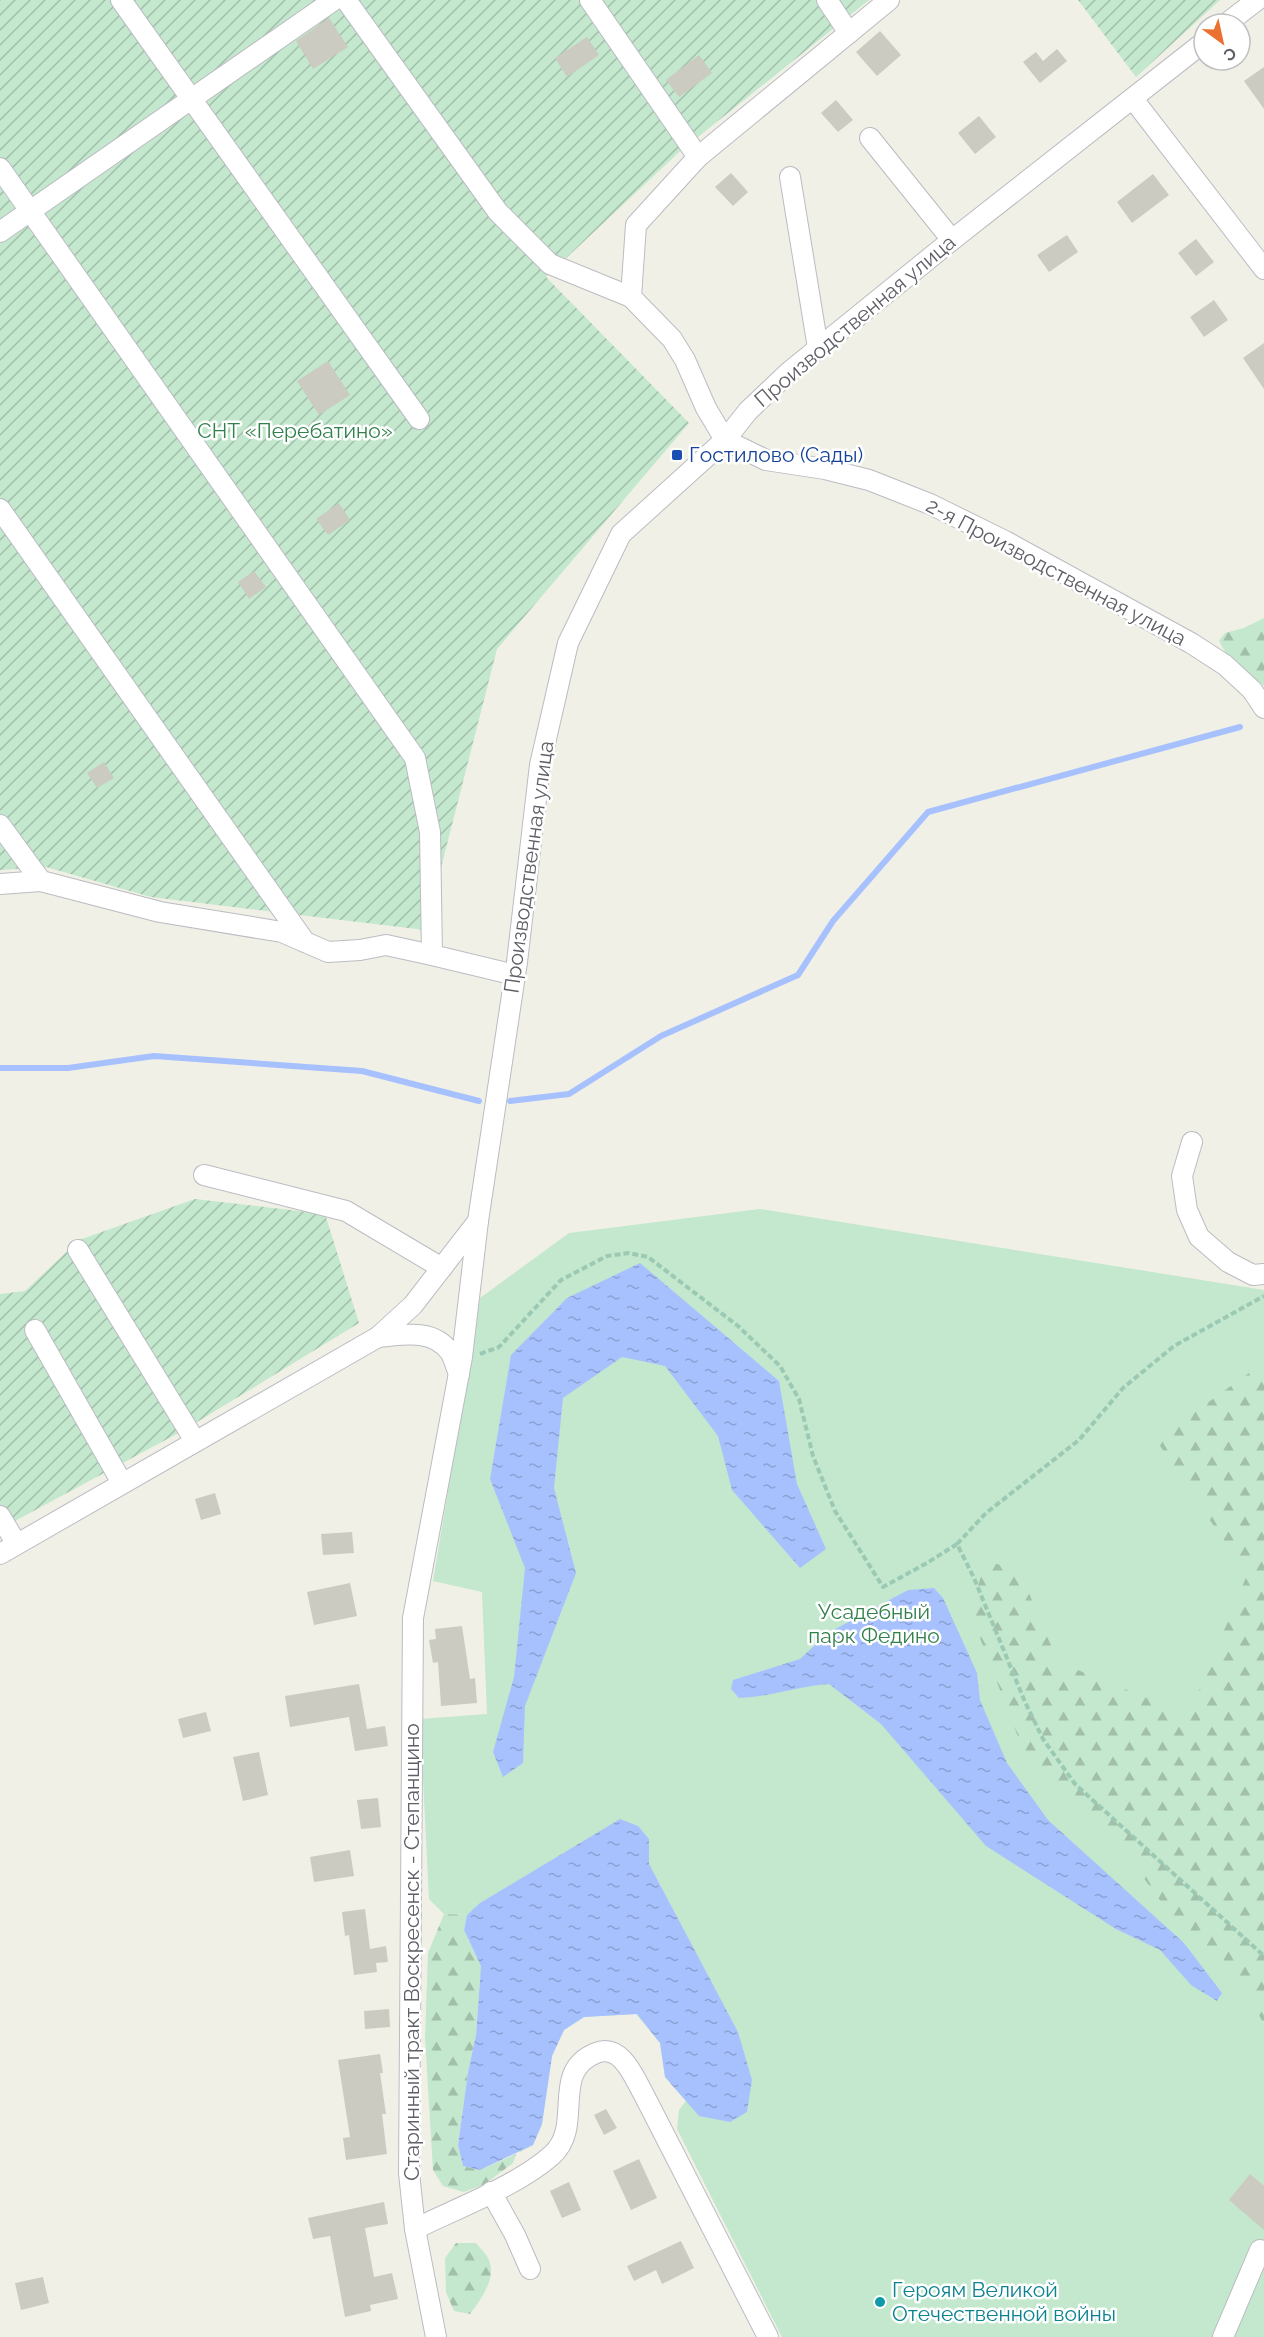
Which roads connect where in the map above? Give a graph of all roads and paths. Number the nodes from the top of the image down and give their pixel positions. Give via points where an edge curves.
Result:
1 (121, 0) edge
2 (334, 0) edge
3 (346, 0) edge
4 (590, 0) edge
5 (827, 0) edge
6 (889, 0) edge
7 (1257, 0) edge
8 (1242, 12) edge
9 (849, 33) junction
10 (1192, 52) edge
11 (1133, 99) junction
12 (190, 100) junction
13 (870, 138) dead end
14 (698, 157) junction
15 (0, 168) edge
16 (790, 177) dead end
17 (29, 212) junction
18 (0, 232) edge
19 (952, 240) junction
20 (1264, 269) edge
21 (631, 297) junction
22 (818, 348) junction
23 (419, 419) dead end
24 (725, 440) junction
25 (0, 509) edge
26 (1264, 708) edge
27 (0, 825) edge
28 (41, 881) junction
29 (0, 884) edge
30 (305, 942) junction
31 (432, 955) junction
32 (515, 975) junction
33 (1192, 1142) dead end
34 (204, 1175) dead end
35 (478, 1221) junction
36 (78, 1250) dead end
37 (442, 1268) junction
38 (1264, 1274) edge
39 (1264, 1296) edge
40 (35, 1329) dead end
41 (378, 1337) junction
42 (460, 1365) junction
43 (195, 1441) junction
44 (122, 1483) junction
45 (0, 1516) edge
46 (957, 1544) junction
47 (8, 1548) edge
48 (1264, 1956) edge
49 (491, 2192) junction
50 (415, 2229) junction
51 (1260, 2250) dead end
52 (530, 2269) dead end
53 (436, 2337) edge
54 (768, 2337) edge
55 (1223, 2337) edge

1 - 12 street
2 - 12 street
3 - 21 street via 498,212 550,264
4 - 14 street
5 - 9 street
6 - 9 street
7 - 8 street
9 - 14 street
10 - 11 street, Производственная улица
11 - 19 street, Производственная улица
11 - 20 street
12 - 17 street
12 - 23 street
13 - 19 street
14 - 21 street via 636,225
15 - 17 street
16 - 22 street
17 - 18 street
17 - 31 street via 415,758 430,832
19 - 22 street, Производственная улица
21 - 24 street via 672,339
22 - 24 street, Производственная улица via 748,411
24 - 26 street, 2-я Производственная улица via 766,460 869,480 973,525 1225,665
24 - 32 street, Производственная улица via 621,534 568,643 540,765
25 - 30 street
27 - 28 street
28 - 29 street
28 - 30 street via 160,912 282,932
30 - 31 street via 328,952 386,945
31 - 32 street
32 - 35 street, Производственная улица
33 - 38 street via 1182,1176 1187,1210 1199,1237 1228,1262 1253,1275
34 - 37 street via 346,1211
35 - 37 street
35 - 42 street, Производственная улица
36 - 43 street
37 - 41 street via 413,1305
39 - 46 path via 1174,1346 1123,1388 1079,1440 986,1513
40 - 44 street
41 - 42 street via 417,1334 438,1340
41 - 43 street
42 - 46 path via 499,1347 561,1280 607,1256 629,1253 648,1257 738,1326 780,1366 799,1399 813,1456 835,1511 883,1587
42 - 50 street, Старинный тракт Воскресенск - Степанщино via 413,1618 408,2080 409,2173
43 - 44 street
44 - 47 street
45 - 47 street
46 - 48 path via 1025,1702 1075,1784
49 - 50 street
49 - 52 street
49 - 54 street via 553,2155 563,2141 573,2071 582,2060 599,2052 610,2052 624,2061 643,2093
50 - 53 street, Старинный тракт Воскресенск - Степанщино
51 - 55 street

